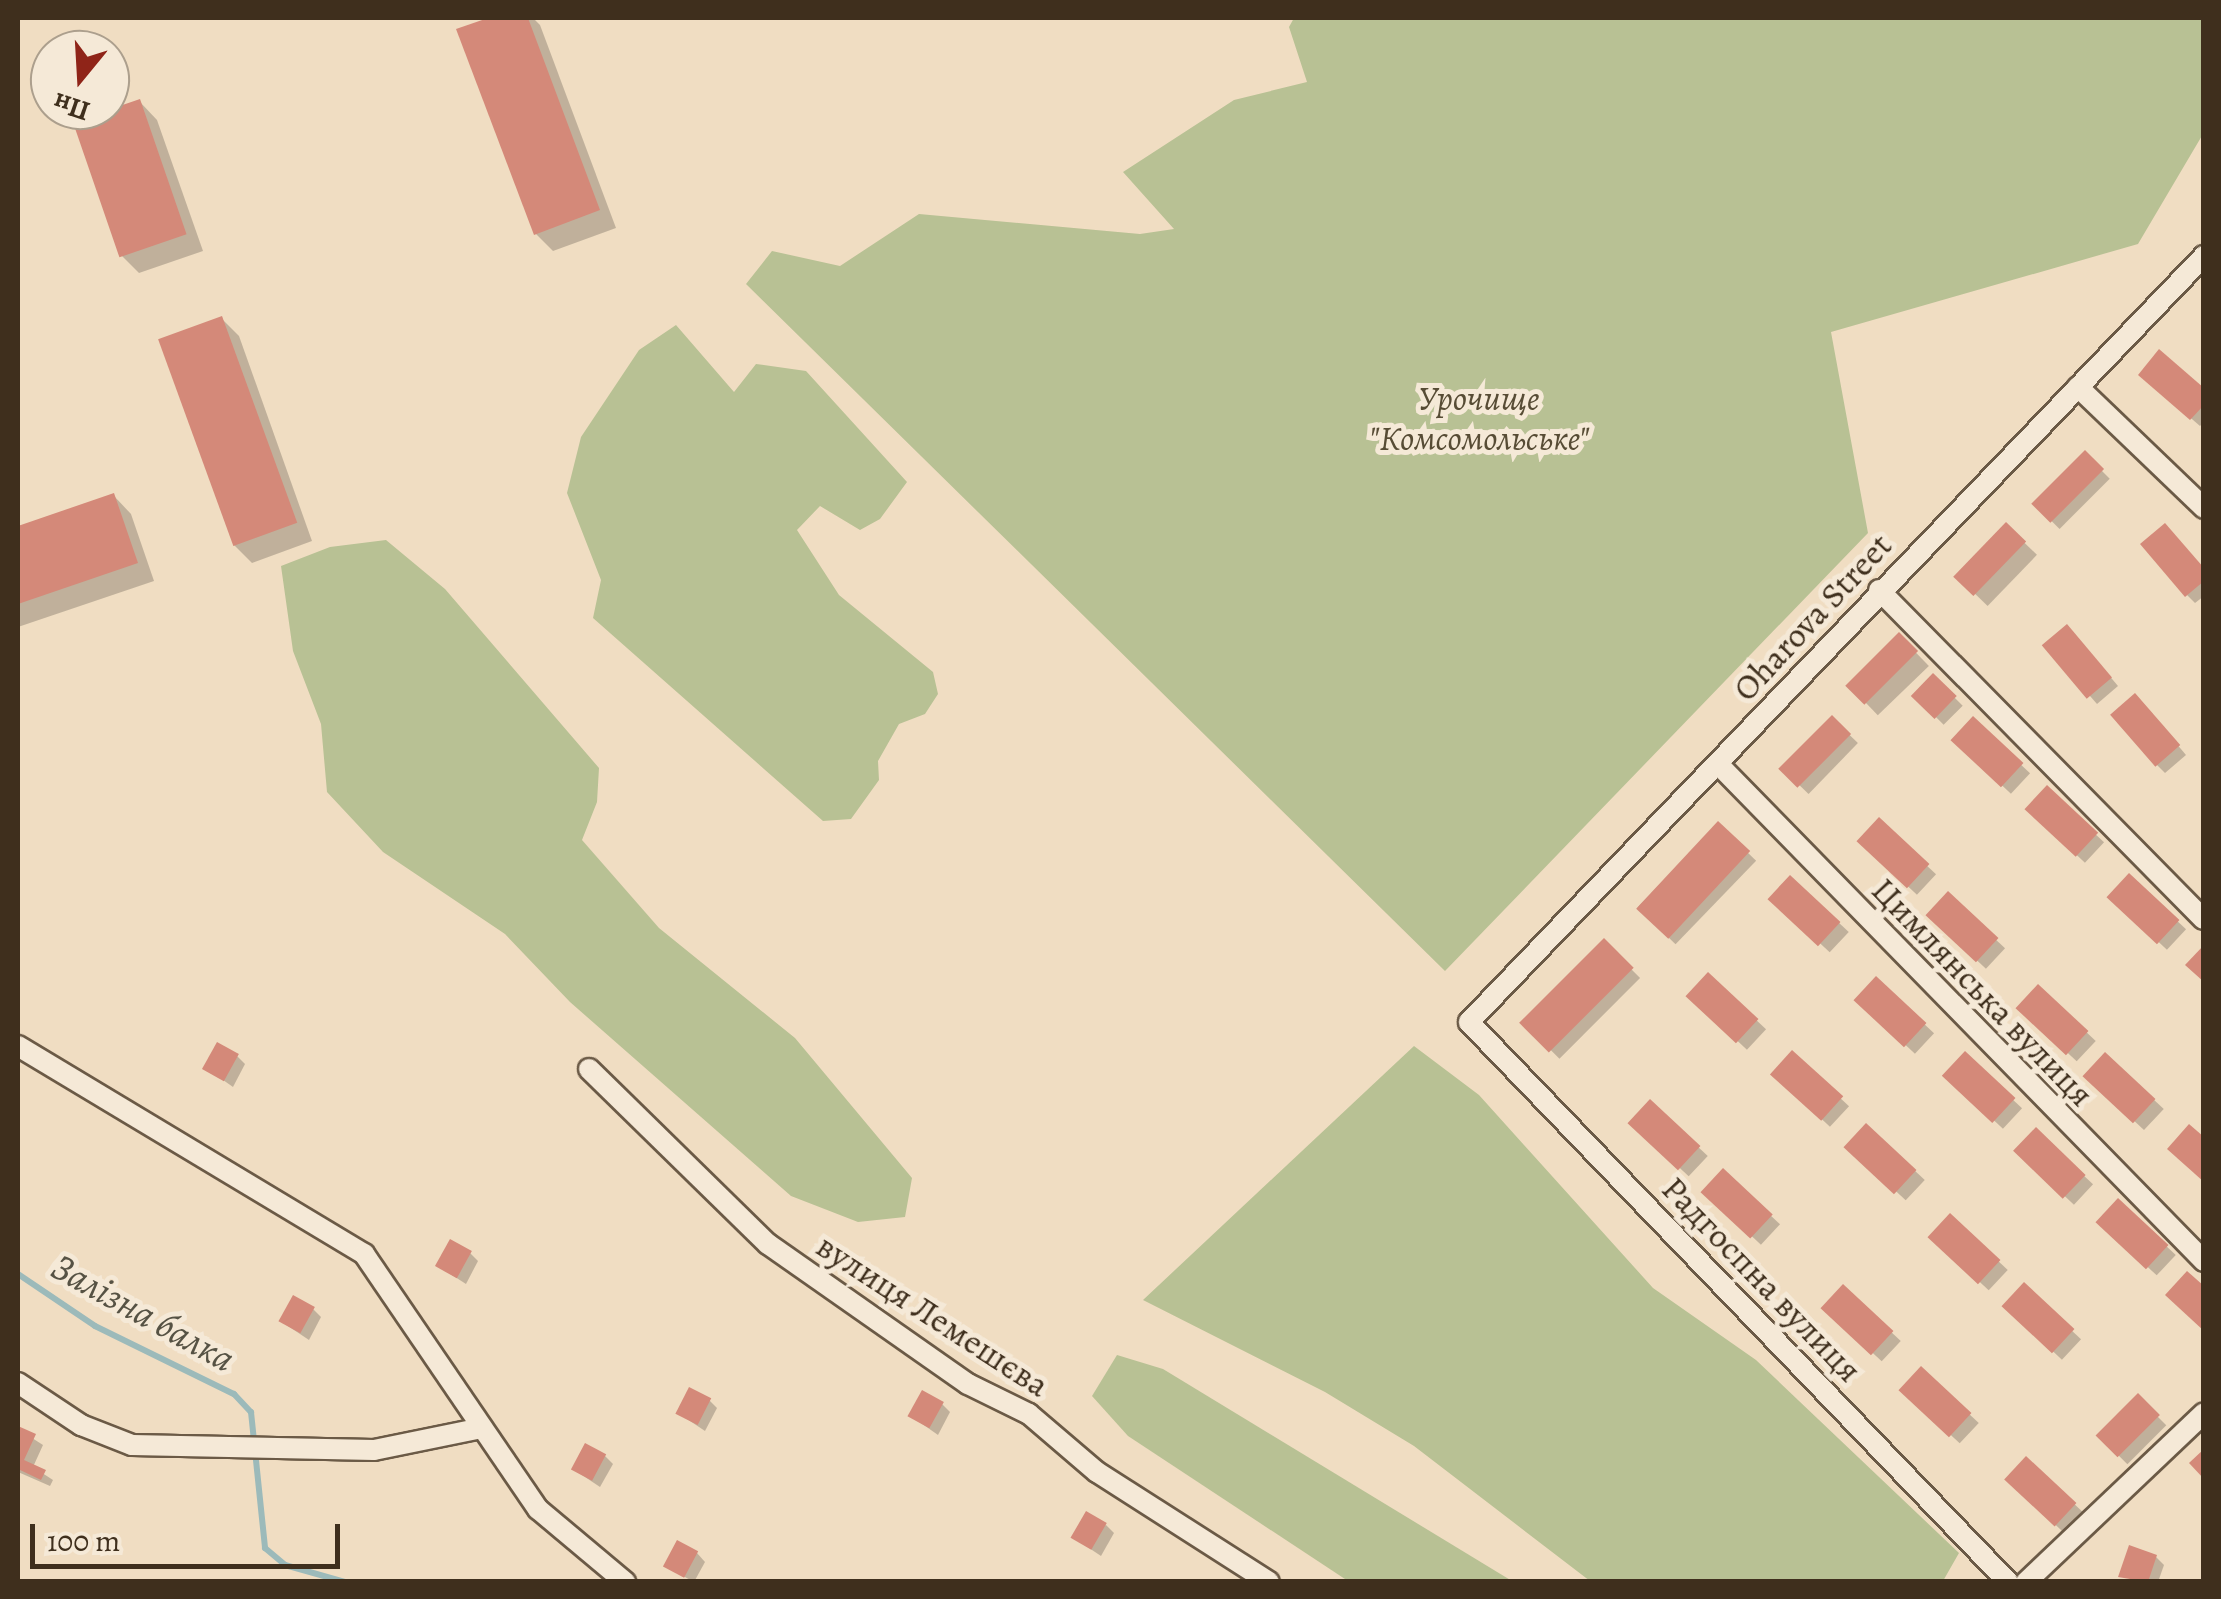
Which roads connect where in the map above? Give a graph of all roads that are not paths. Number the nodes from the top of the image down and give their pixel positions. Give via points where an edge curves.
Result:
1 (2204, 256) edge
2 (2078, 387) junction
3 (2204, 508) edge
4 (1879, 590) junction
5 (1719, 765) junction
6 (2204, 919) edge
7 (1469, 1022) joint
8 (18, 1046) edge
9 (589, 1069) dead end
10 (2204, 1261) edge
11 (18, 1383) edge
12 (2204, 1413) edge
13 (482, 1428) junction
14 (625, 1582) edge
15 (1269, 1582) edge
16 (2008, 1582) edge
17 (2026, 1582) edge

1 - 2 street, Oharova Street
2 - 3 street
2 - 4 street, Oharova Street
4 - 5 street, Oharova Street
4 - 6 street
5 - 7 street, Oharova Street
5 - 10 street, Цимлянська вулиця
7 - 16 street, Радгоспна вулиця
8 - 13 street via 364,1254
9 - 15 street, вулиця Лемешєва via 768,1244 968,1384 1028,1414 1097,1472
11 - 13 street via 81,1424 132,1445 374,1450
12 - 17 street
13 - 14 street via 538,1510

